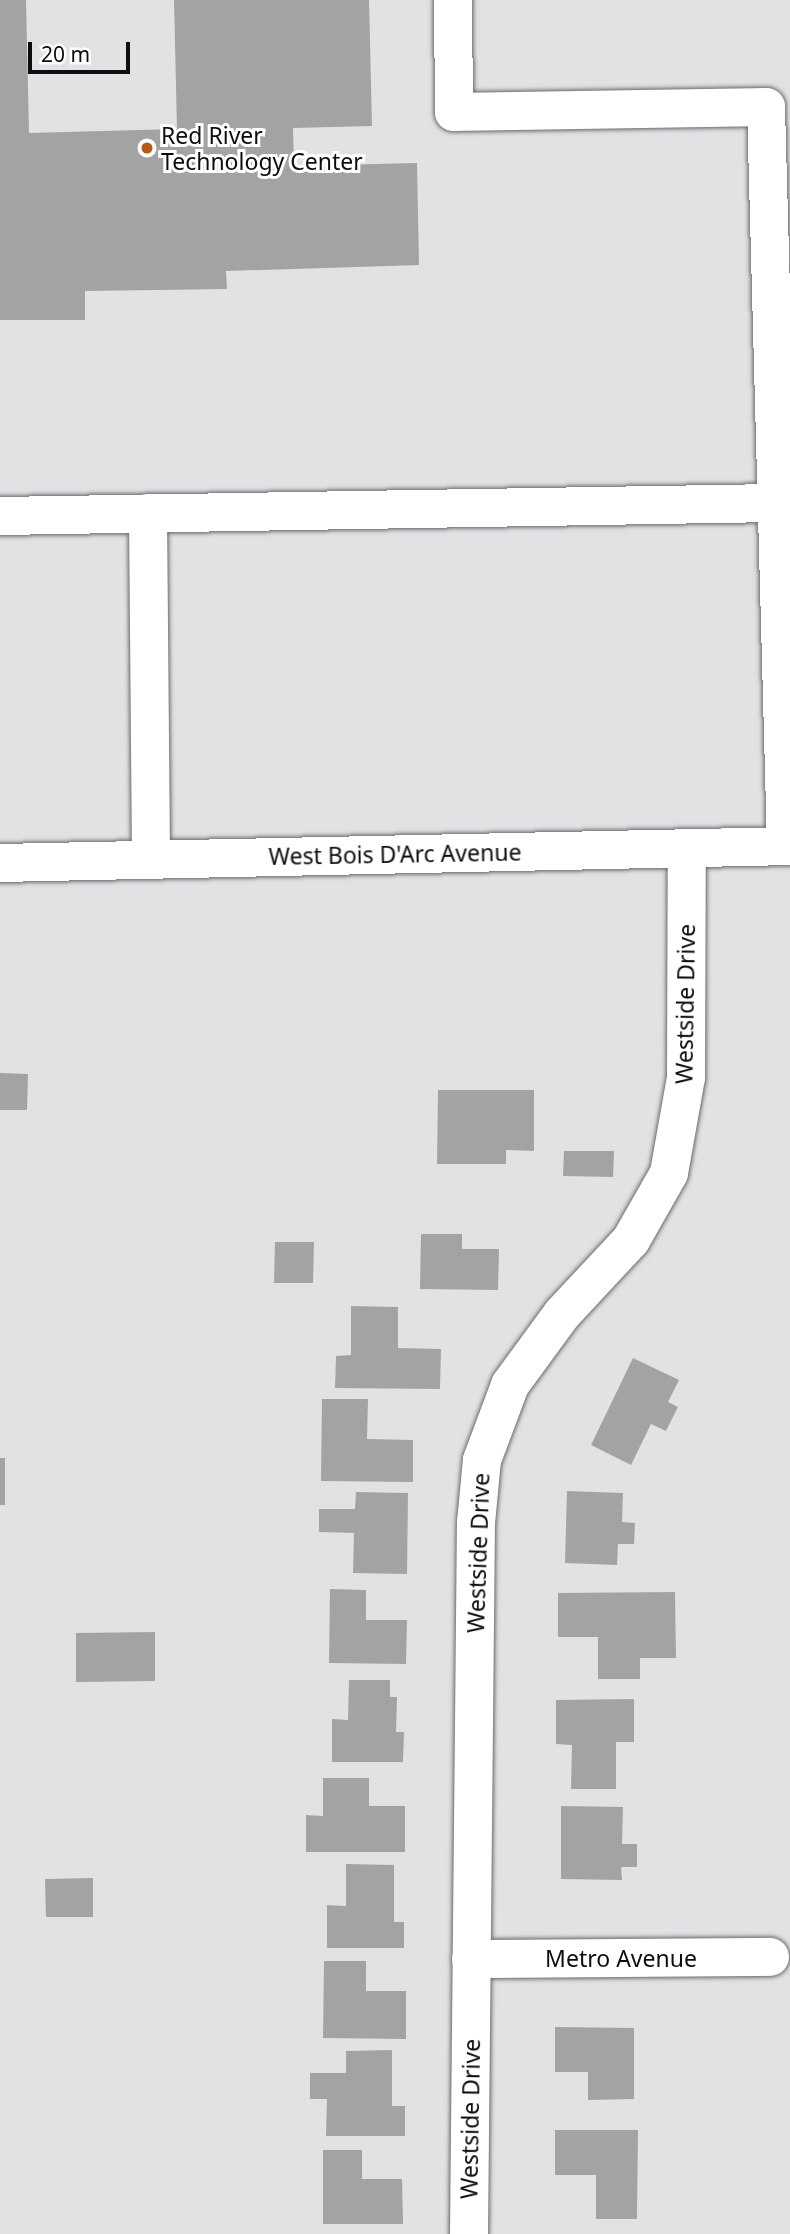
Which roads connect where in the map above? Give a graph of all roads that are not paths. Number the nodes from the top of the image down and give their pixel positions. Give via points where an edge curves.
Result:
1 (453, 0) edge
2 (777, 503) junction
3 (148, 513) junction
4 (0, 516) edge
5 (788, 846) edge
6 (687, 848) junction
7 (151, 860) junction
8 (0, 863) edge
9 (770, 1957) dead end
10 (471, 1959) junction
11 (469, 2234) edge

1 - 2 street via 454,112 765,107
2 - 3 street
2 - 5 street
3 - 4 street
3 - 7 street
5 - 6 street, West Bois D'Arc Avenue
6 - 7 street, West Bois D'Arc Avenue
6 - 10 street, Westside Drive via 686,1079 669,1173 631,1240 562,1314 510,1385 482,1460 476,1523
7 - 8 street, West Bois D'Arc Avenue
9 - 10 street, Metro Avenue
10 - 11 street, Westside Drive

